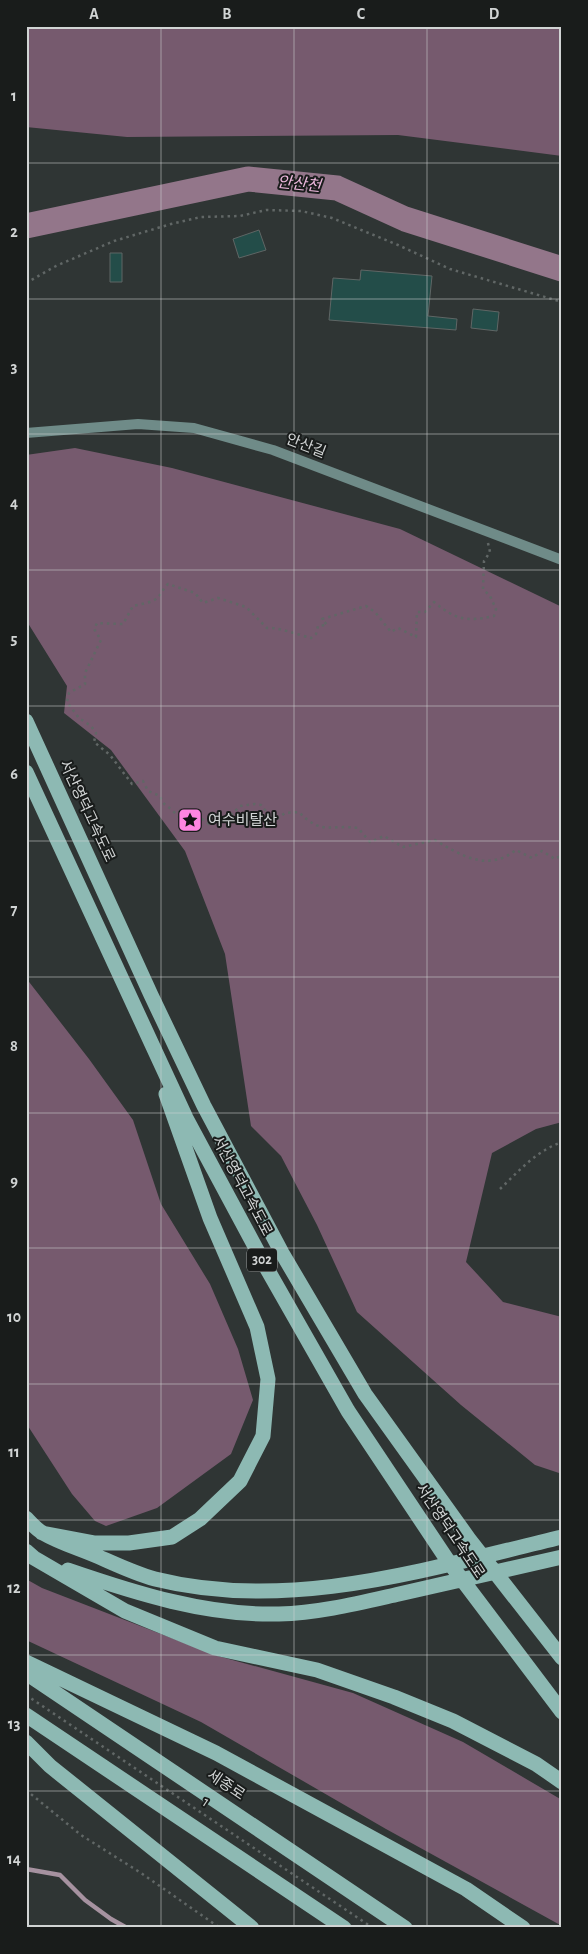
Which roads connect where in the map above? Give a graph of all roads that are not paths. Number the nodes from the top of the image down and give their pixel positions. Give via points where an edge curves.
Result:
1 (26, 433) edge
2 (562, 560) edge
3 (26, 721) edge
4 (26, 772) edge
5 (134, 1007) junction
6 (26, 1518) edge
7 (42, 1533) junction
8 (562, 1537) edge
9 (30, 1555) edge
10 (562, 1557) edge
11 (562, 1658) edge
12 (26, 1662) edge
13 (26, 1673) edge
14 (562, 1712) edge
15 (26, 1715) edge
16 (26, 1742) edge
17 (562, 1782) edge
18 (252, 1928) edge
19 (344, 1928) edge
20 (406, 1928) edge
21 (523, 1928) edge

1 - 2 street, 안산길 via 138,424 194,428 273,450
3 - 11 highway, 서산영덕고속도로 / 302 via 200,1097 282,1253 365,1394 469,1539
4 - 5 highway, 서산영덕고속도로 / 302
5 - 7 highway via 210,1218 257,1327 268,1379 263,1436 240,1481 200,1519 172,1537 129,1544 95,1543
5 - 14 highway, 서산영덕고속도로 / 302 via 191,1127 348,1411 448,1561
6 - 7 highway
7 - 8 highway via 155,1579 208,1589 278,1592 346,1585 406,1574
9 - 10 highway via 116,1587 173,1602 279,1614 338,1608
9 - 17 highway via 125,1611 214,1648 316,1670 394,1697 453,1721 536,1764
12 - 21 highway via 216,1753 466,1889
13 - 20 highway, 세종로
15 - 19 highway
16 - 18 highway via 50,1766

